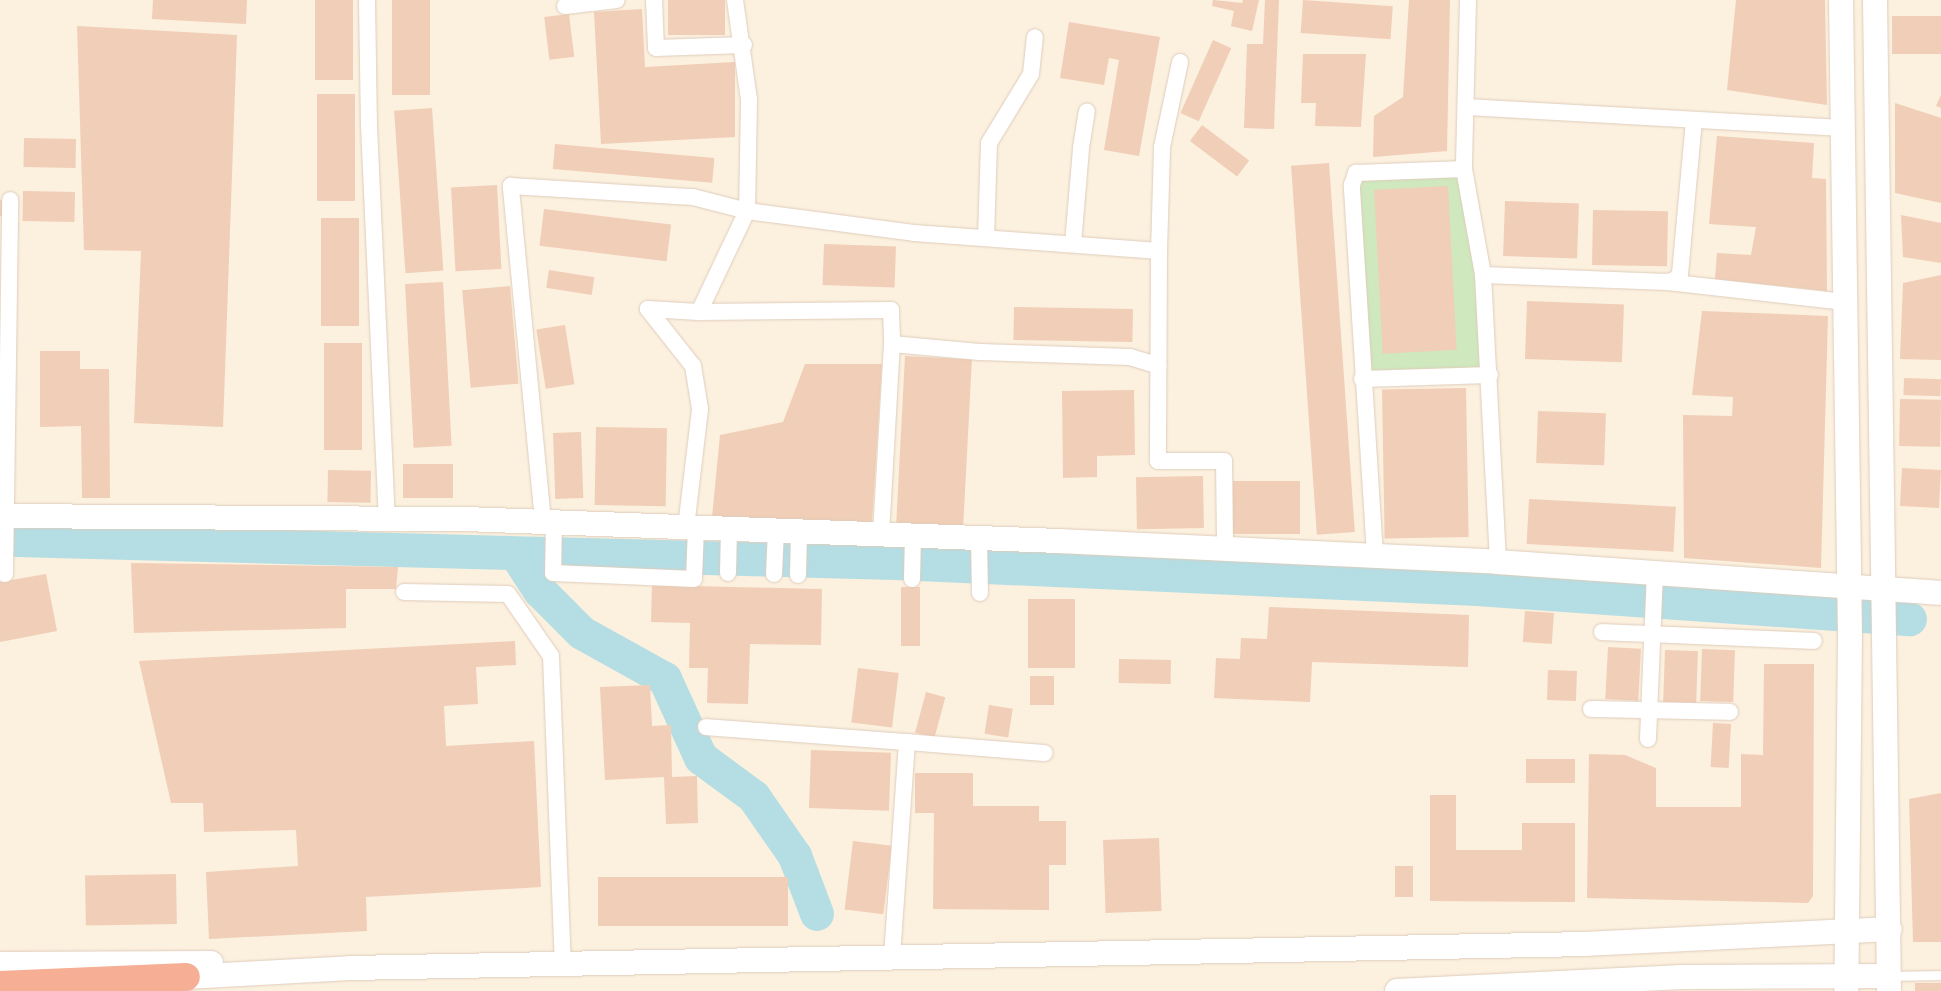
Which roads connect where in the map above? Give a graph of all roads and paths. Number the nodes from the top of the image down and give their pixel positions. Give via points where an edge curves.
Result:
1 (367, 0) edge
2 (617, 0) edge
3 (654, 0) edge
4 (735, 0) edge
5 (1468, 0) edge
6 (1842, 0) edge
7 (1875, 0) edge
8 (565, 6) dead end
9 (1035, 37) dead end
10 (744, 45) junction
11 (1180, 62) dead end
12 (1466, 107) junction
13 (1087, 111) dead end
14 (1694, 121) junction
15 (1843, 128) junction
16 (1464, 169) junction
17 (10, 200) dead end
18 (747, 211) junction
19 (986, 238) junction
20 (1073, 244) junction
21 (1159, 251) junction
22 (1483, 275) junction
23 (1667, 282) junction
24 (1846, 302) junction
25 (699, 312) junction
26 (892, 344) junction
27 (1159, 366) junction
28 (1490, 375) junction
29 (1362, 379) junction
30 (4, 516) edge
31 (387, 518) junction
32 (550, 522) junction
33 (693, 528) junction
34 (729, 529) junction
35 (787, 532) junction
36 (881, 534) junction
37 (913, 536) junction
38 (980, 546) junction
39 (1225, 549) junction
40 (1375, 555) junction
41 (1498, 562) junction
42 (728, 573) dead end
43 (5, 574) dead end
44 (774, 574) dead end
45 (798, 575) dead end
46 (912, 579) dead end
47 (1655, 579) junction
48 (404, 592) dead end
49 (980, 593) dead end
50 (1849, 593) junction
51 (1941, 593) edge
52 (1884, 596) junction
53 (1602, 632) dead end
54 (1652, 636) junction
55 (1814, 641) dead end
56 (1591, 709) dead end
57 (1649, 711) junction
58 (1730, 712) dead end
59 (706, 726) dead end
60 (1648, 739) dead end
61 (907, 742) junction
62 (1045, 753) dead end
63 (1850, 855) junction
64 (1847, 928) junction
65 (1890, 929) junction
66 (1791, 932) junction
67 (892, 958) junction
68 (0, 964) edge
69 (563, 964) junction
70 (350, 968) junction
71 (1941, 975) edge
72 (186, 977) joint
73 (1682, 977) junction
74 (1889, 983) edge
75 (0, 985) edge
76 (1846, 985) edge
77 (1578, 987) edge
78 (1397, 991) edge
79 (1734, 991) edge

1 - 31 street via 369,126
2 - 8 street
3 - 10 street via 656,48
4 - 10 street
5 - 12 street
6 - 15 main road
7 - 52 main road
9 - 19 street via 1031,74 988,143
10 - 18 street via 749,99
11 - 21 street via 1162,147
12 - 14 street
12 - 16 street
13 - 20 street
14 - 15 street
14 - 23 street via 1680,274
15 - 24 main road
16 - 22 street
16 - 29 street via 1356,173 1352,185
17 - 30 street
18 - 19 street via 914,233
18 - 25 street
18 - 32 street via 693,197 511,186
19 - 20 street
20 - 21 street
21 - 27 street
22 - 23 street
22 - 28 street
23 - 24 street
24 - 50 main road
25 - 26 street via 891,310
25 - 33 street via 648,309 693,366 700,409
26 - 27 street via 980,352 1130,357
26 - 36 street
27 - 39 street via 1158,461 1224,461
28 - 29 street
28 - 41 street
29 - 40 street
30 - 31 main road
30 - 43 street
31 - 32 main road
32 - 33 main road
32 - 33 street via 554,573 694,579
33 - 34 main road
34 - 35 main road
34 - 42 street
35 - 36 main road
35 - 44 street
35 - 45 street
36 - 37 main road
37 - 38 main road
37 - 46 street
38 - 39 main road
38 - 49 street
39 - 40 main road
40 - 41 main road
41 - 47 main road
47 - 50 main road
47 - 54 street
48 - 69 street via 508,594 551,656
50 - 52 main road
50 - 63 main road
51 - 52 main road
52 - 65 main road
53 - 54 street
54 - 55 street
54 - 57 street
56 - 57 street
57 - 58 street
57 - 60 street
59 - 61 street
61 - 62 street
61 - 67 street
63 - 64 main road
63 - 66 main road via 1846,883 1835,908 1815,925
64 - 65 main road
64 - 66 main road
64 - 76 main road
65 - 74 main road
66 - 67 main road via 1744,938 1586,944
67 - 69 main road
68 - 70 main road via 190,962
69 - 70 main road
70 - 72 main road
71 - 74 lane
72 - 75 highway
73 - 76 main road
73 - 77 main road
73 - 79 main road
74 - 76 main road
77 - 78 main road

